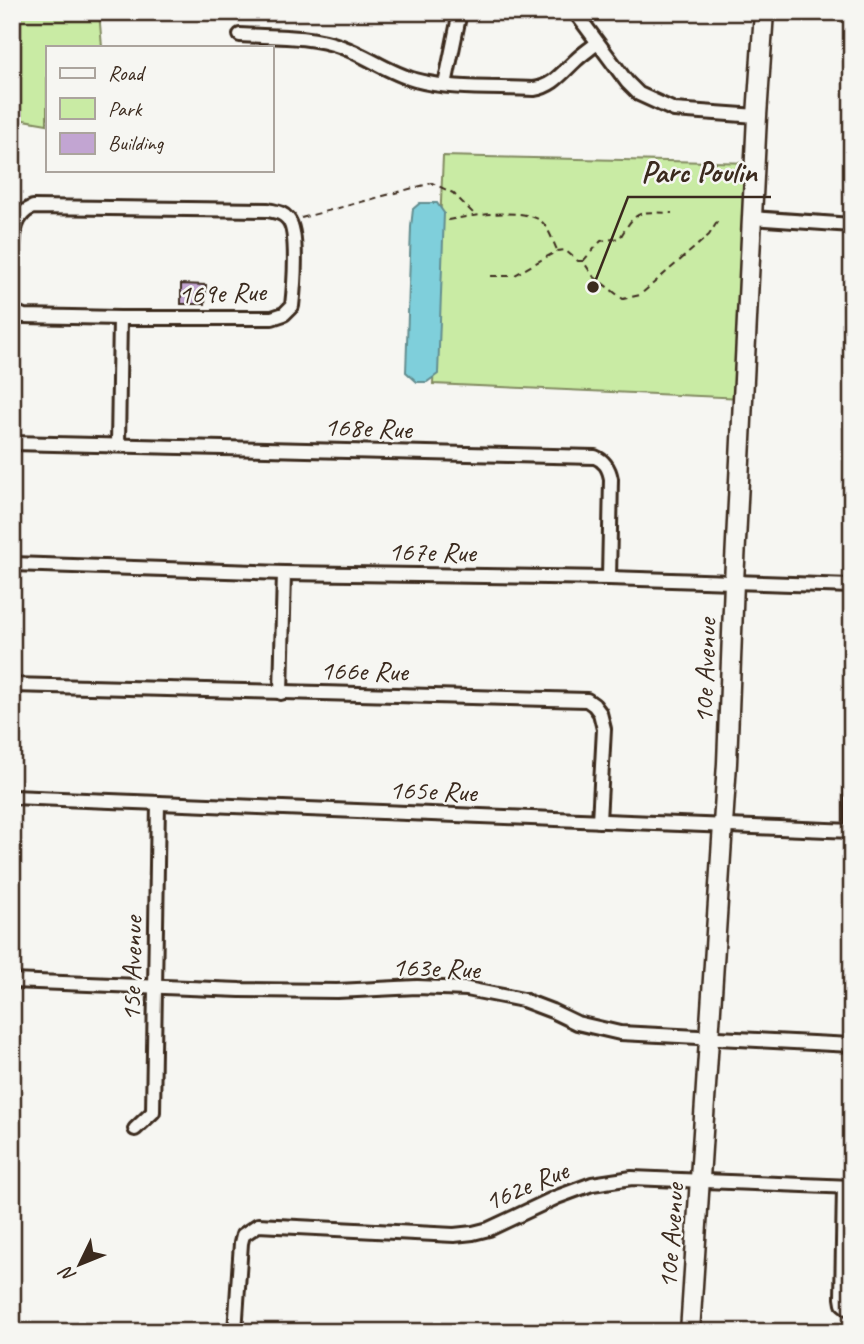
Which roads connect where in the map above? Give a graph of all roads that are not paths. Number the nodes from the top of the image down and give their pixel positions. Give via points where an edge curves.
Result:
1 (460, 12) edge
2 (575, 12) edge
3 (764, 12) edge
4 (240, 35) dead end
5 (597, 43) junction
6 (445, 85) junction
7 (757, 116) junction
8 (752, 218) junction
9 (852, 225) edge
10 (12, 264) edge
11 (12, 307) edge
12 (120, 318) junction
13 (12, 443) edge
14 (118, 444) junction
15 (12, 564) edge
16 (284, 573) junction
17 (608, 578) junction
18 (734, 582) junction
19 (852, 586) edge
20 (12, 685) edge
21 (281, 693) junction
22 (852, 733) edge
23 (12, 797) edge
24 (158, 803) junction
25 (599, 821) junction
26 (722, 826) junction
27 (852, 831) edge
28 (12, 981) edge
29 (155, 986) junction
30 (709, 1037) junction
31 (852, 1045) edge
32 (135, 1129) dead end
33 (700, 1181) junction
34 (848, 1187) edge
35 (852, 1311) edge
36 (235, 1332) edge
37 (690, 1332) edge

1 - 6 street
2 - 5 street
3 - 7 street, 10e Avenue
4 - 6 street via 321,41 399,75
5 - 6 street via 544,87
5 - 7 street via 627,82 655,103 674,110
7 - 8 street, 10e Avenue
8 - 9 street
8 - 18 street, 10e Avenue
10 - 12 street, 169e Rue via 16,220 33,207 268,210 281,213 292,227 292,306 284,314 272,318
11 - 12 street, 169e Rue via 24,316
12 - 14 street
13 - 14 street, 168e Rue
14 - 17 street, 168e Rue via 594,457 607,465 611,479
15 - 16 street, 167e Rue
16 - 17 street, 167e Rue
16 - 21 street
17 - 18 street, 167e Rue
18 - 19 street, 167e Rue
18 - 26 street, 10e Avenue
20 - 21 street, 166e Rue
21 - 25 street, 166e Rue via 587,700 600,713 604,729
22 - 27 street
23 - 24 street, 165e Rue
24 - 25 street, 165e Rue
24 - 29 street, 15e Avenue
25 - 26 street, 165e Rue
26 - 27 street, 165e Rue
26 - 30 street, 10e Avenue
28 - 29 street, 163e Rue
29 - 30 street, 163e Rue via 467,989 523,1000 577,1023 620,1033
29 - 32 street, 15e Avenue via 153,1112
30 - 31 street, 163e Rue
30 - 33 street, 10e Avenue
33 - 34 street, 162e Rue
33 - 36 street, 162e Rue via 632,1178 593,1184 489,1229 454,1235 258,1224 243,1235
33 - 37 street, 10e Avenue
34 - 35 street via 842,1298

